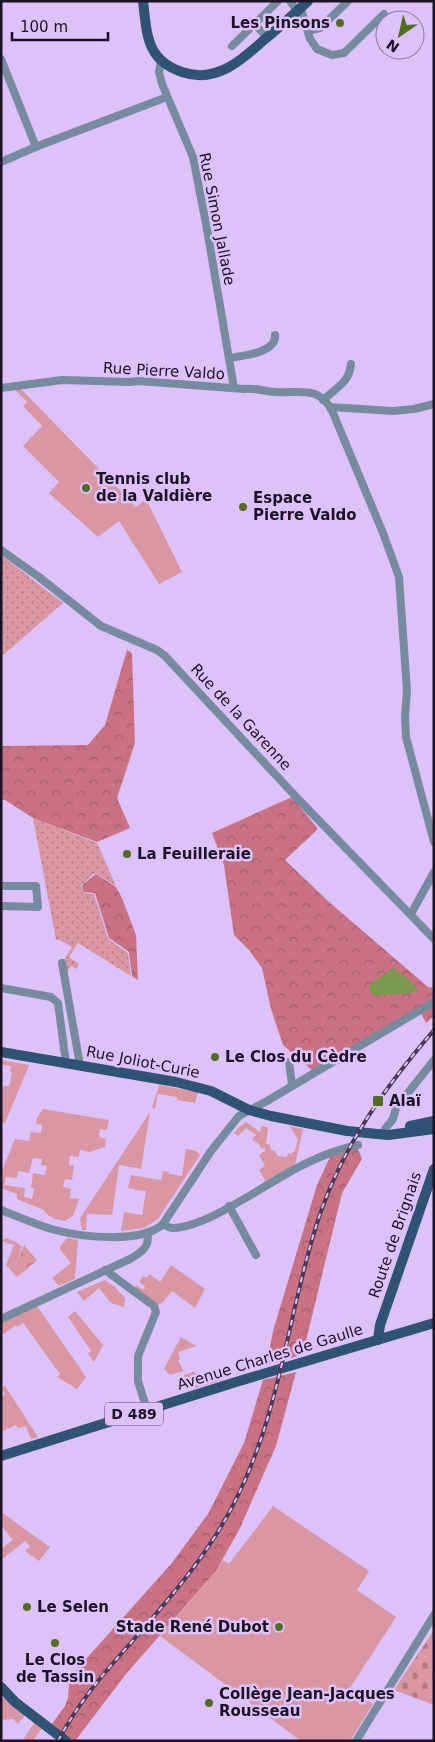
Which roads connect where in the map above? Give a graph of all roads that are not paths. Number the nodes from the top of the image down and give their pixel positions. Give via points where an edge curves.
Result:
1 (143, 1) edge
2 (278, 1) edge
3 (290, 1) edge
4 (308, 1) edge
5 (348, 1) edge
6 (298, 10) junction
7 (254, 23) junction
8 (375, 23) edge
9 (308, 32) junction
10 (267, 38) junction
11 (232, 46) dead end
12 (1, 59) edge
13 (161, 61) junction
14 (167, 96) junction
15 (36, 147) junction
16 (1, 162) edge
17 (275, 335) dead end
18 (229, 358) junction
19 (351, 364) dead end
20 (1, 388) edge
21 (234, 388) junction
22 (323, 400) junction
23 (434, 404) edge
24 (330, 407) junction
25 (1, 550) edge
26 (434, 842) edge
27 (434, 872) edge
28 (1, 886) edge
29 (1, 906) edge
30 (411, 914) junction
31 (434, 939) edge
32 (62, 963) dead end
33 (1, 988) edge
34 (434, 1002) edge
35 (1, 1052) edge
36 (434, 1060) edge
37 (289, 1062) dead end
38 (66, 1063) junction
39 (80, 1065) junction
40 (292, 1085) junction
41 (249, 1110) junction
42 (434, 1120) edge
43 (333, 1128) junction
44 (434, 1129) edge
45 (385, 1130) junction
46 (358, 1145) dead end
47 (434, 1169) edge
48 (229, 1206) junction
49 (1, 1210) edge
50 (163, 1224) junction
51 (147, 1233) junction
52 (256, 1255) dead end
53 (105, 1270) junction
54 (1, 1319) edge
55 (434, 1323) edge
56 (378, 1340) junction
57 (147, 1410) junction
58 (1, 1456) edge
59 (434, 1615) edge
60 (1, 1687) edge
61 (66, 1741) edge
62 (356, 1741) edge

1 - 13 main road via 147,35
2 - 7 street
3 - 6 street
4 - 6 main road
5 - 9 street via 320,28
6 - 9 street via 302,12
6 - 10 main road
7 - 10 street
7 - 11 street
8 - 9 street via 344,53 332,56 317,49
10 - 13 main road via 235,65 211,74 186,74
12 - 15 street
13 - 14 street, Rue Simon Jallade via 159,74
14 - 15 street
14 - 18 street, Rue Simon Jallade via 193,157
15 - 16 street
17 - 18 street via 275,342 270,348
18 - 21 street, Rue Simon Jallade
19 - 22 street via 350,374 343,384
20 - 21 street, Rue Pierre Valdo via 73,380
21 - 22 street, Rue Pierre Valdo via 307,392
22 - 24 street, Rue Pierre Valdo
23 - 24 street via 393,411
24 - 26 street via 398,572 406,737
25 - 30 street, Rue de la Garenne via 100,626 161,653
27 - 30 street
28 - 29 street via 36,886 38,907
30 - 31 street, Rue de la Garenne
32 - 39 street
33 - 38 street via 51,998 58,1003
34 - 40 street
35 - 38 main road, Rue Joliot-Curie
36 - 45 street via 396,1108
37 - 40 street
38 - 39 main road, Rue Joliot-Curie
39 - 41 main road, Rue Joliot-Curie via 200,1088
40 - 41 street
41 - 43 main road, Rue Joliot-Curie
41 - 50 street via 239,1116 211,1151
42 - 45 main road, Rue Joliot-Curie
43 - 44 main road, Rue Joliot-Curie via 388,1135
43 - 45 main road, Rue Joliot-Curie
46 - 48 street via 307,1163
47 - 56 main road, Route de Brignais
48 - 50 street via 190,1225 173,1228
48 - 52 street
49 - 51 street via 56,1230 88,1235
50 - 51 street
51 - 53 street via 148,1244 142,1251
53 - 54 street
53 - 57 street via 154,1306 156,1312 138,1356 138,1381
55 - 56 main road, Avenue Charles de Gaulle / D 489
56 - 57 main road, Avenue Charles de Gaulle / D 489
57 - 58 main road, Avenue Charles de Gaulle / D 489
59 - 62 street
60 - 61 main road via 15,1702

